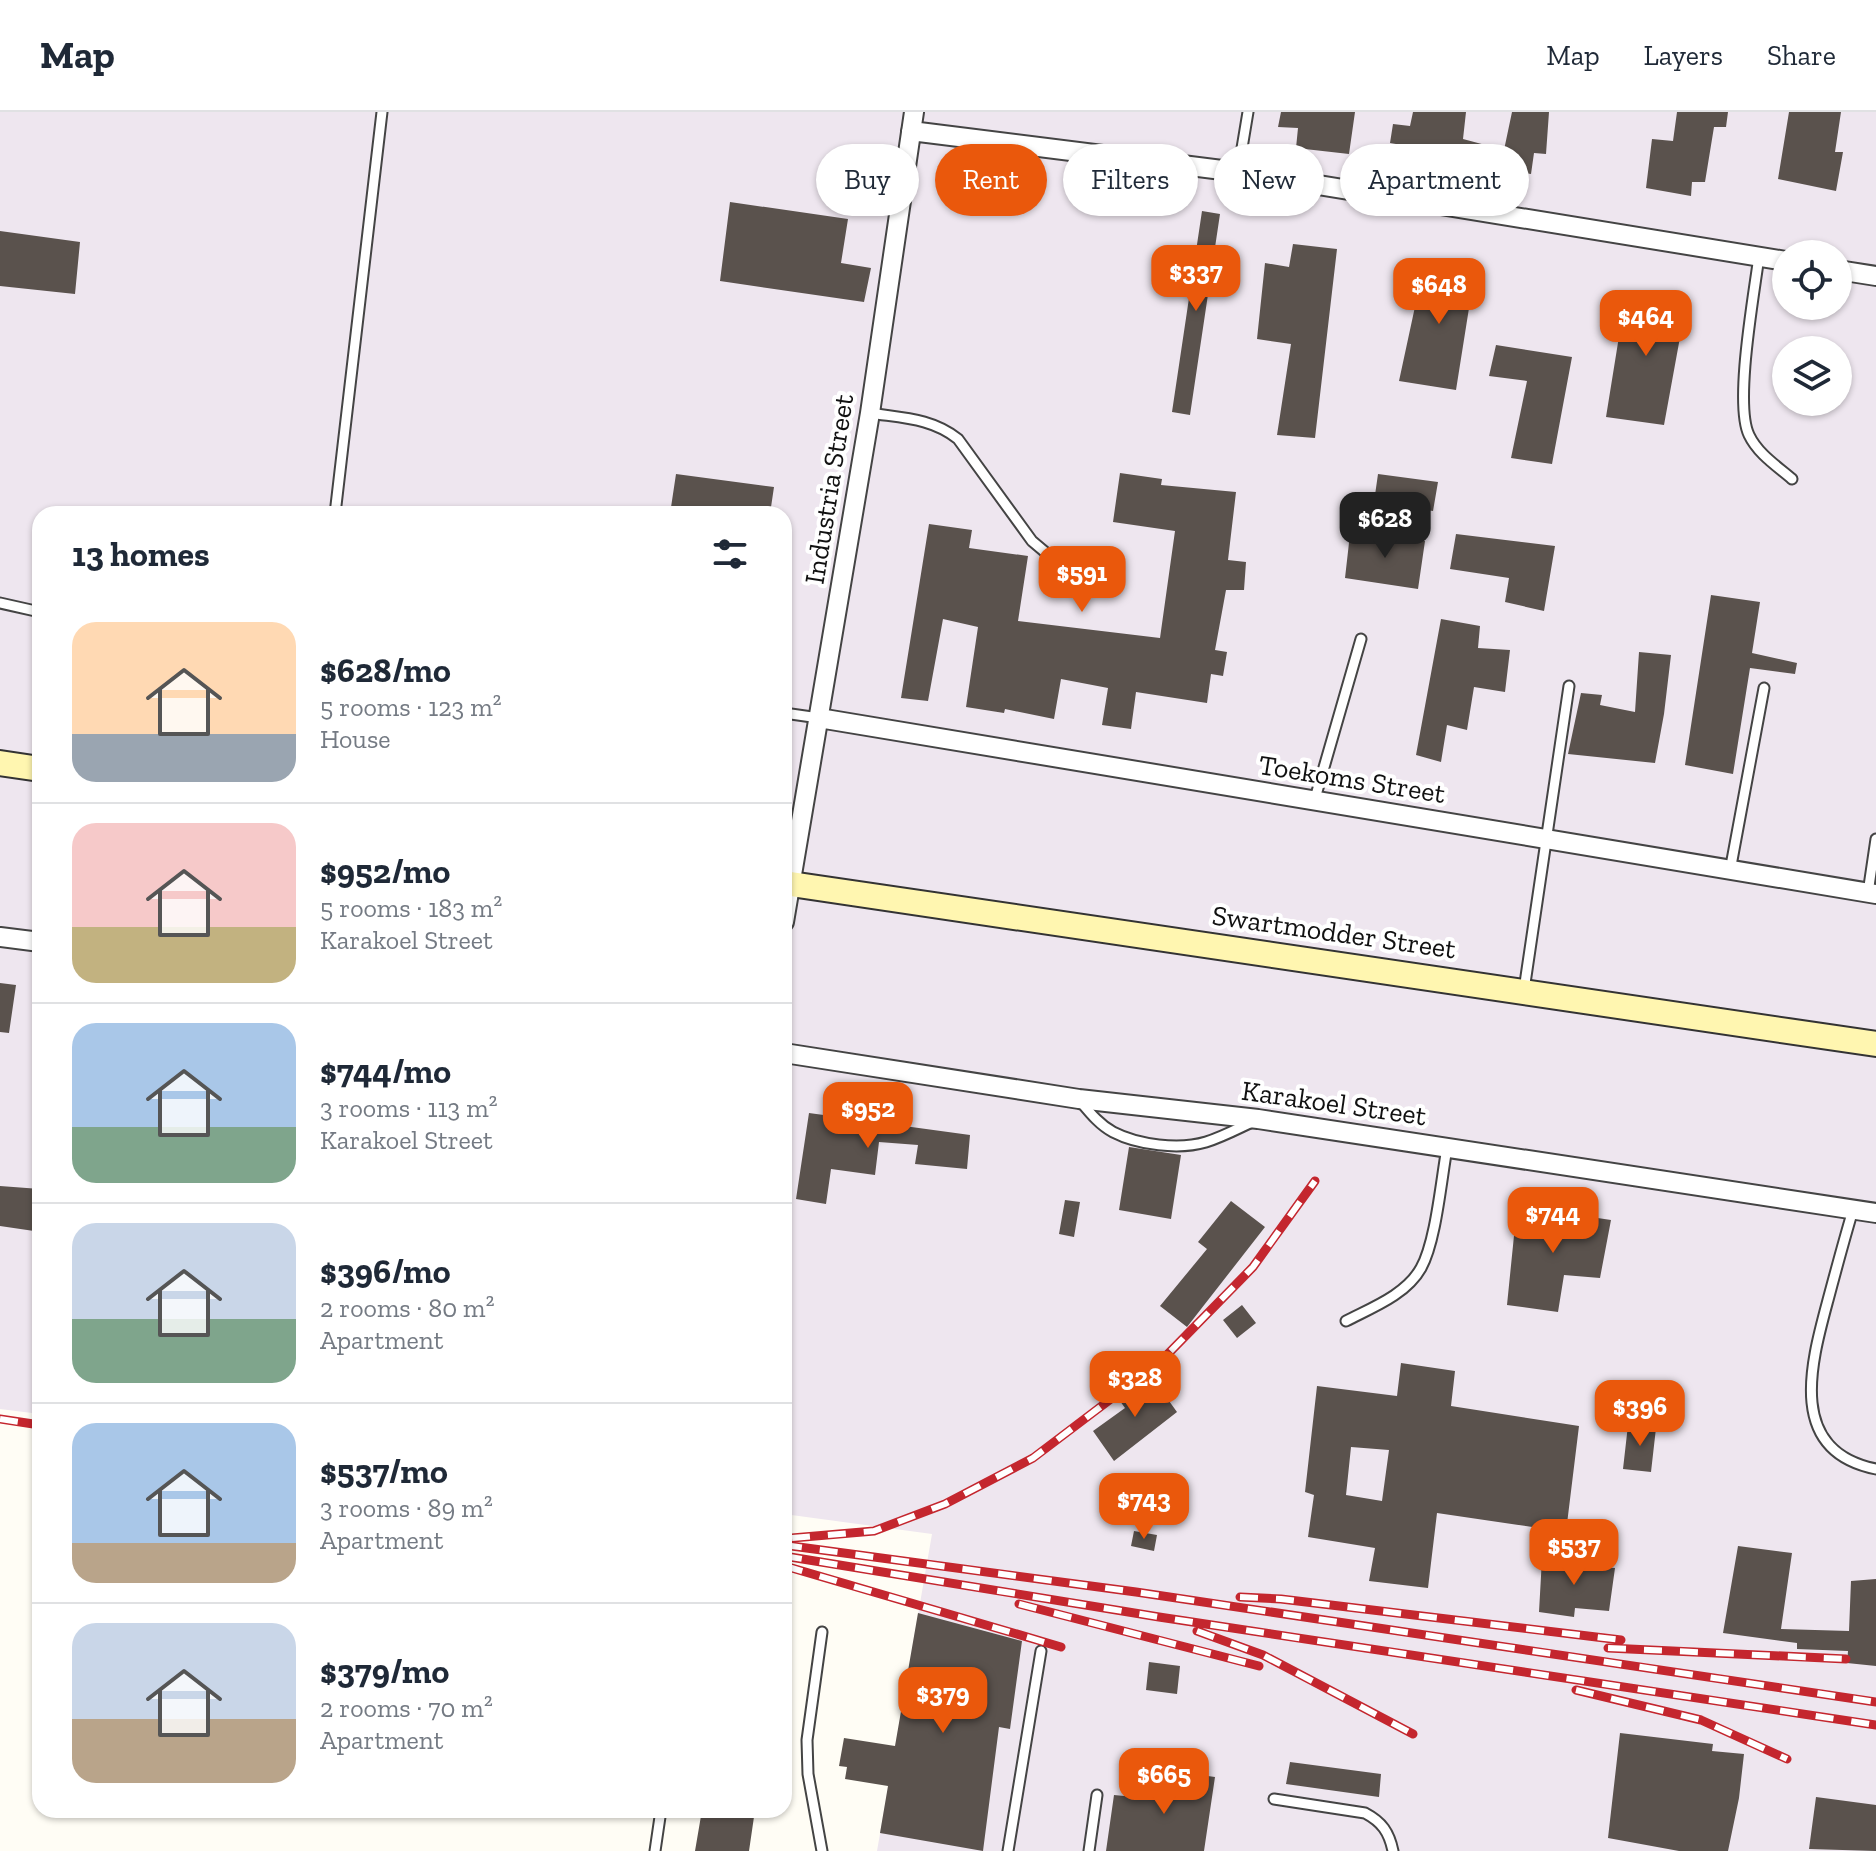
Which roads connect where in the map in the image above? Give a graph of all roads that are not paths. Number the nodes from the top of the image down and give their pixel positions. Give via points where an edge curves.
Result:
1 (382, 112) edge
2 (1248, 112) edge
3 (912, 121) edge
4 (1243, 144) edge
5 (1214, 168) edge
6 (1324, 186) edge
7 (1759, 256) junction
8 (1772, 258) edge
9 (1852, 272) edge
10 (1876, 276) edge
11 (870, 413) junction
12 (1792, 479) dead end
13 (336, 506) edge
14 (1075, 571) dead end
15 (0, 603) edge
16 (32, 610) edge
17 (1361, 639) dead end
18 (1569, 686) dead end
19 (1764, 688) dead end
20 (792, 714) edge
21 (819, 718) junction
22 (0, 763) edge
23 (32, 768) edge
24 (1314, 802) junction
25 (1876, 839) edge
26 (1545, 840) junction
27 (792, 858) edge
28 (1730, 871) junction
29 (792, 885) edge
30 (1872, 894) edge
31 (0, 937) edge
32 (32, 941) edge
33 (1524, 990) junction
34 (1876, 1044) edge
35 (792, 1054) edge
36 (1079, 1099) junction
37 (1258, 1119) junction
38 (1447, 1148) junction
39 (1853, 1210) junction
40 (1876, 1213) edge
41 (1346, 1321) dead end
42 (1876, 1469) edge
43 (822, 1632) dead end
44 (1041, 1651) dead end
45 (1097, 1795) dead end
46 (1274, 1799) dead end
47 (660, 1818) edge
48 (655, 1851) edge
49 (822, 1851) edge
50 (1008, 1851) edge
51 (1089, 1851) edge
52 (1393, 1851) edge

1 - 13 lane
2 - 4 lane
3 - 5 street
3 - 11 street, Industria Street
6 - 7 street
7 - 8 street
7 - 12 lane via 1743,387 1744,422 1762,454
9 - 10 street
11 - 14 lane via 930,422 958,439 1032,541
11 - 21 street, Industria Street
15 - 16 lane
17 - 24 lane
18 - 26 lane
19 - 28 lane
20 - 21 lane
21 - 24 street, Toekoms Street
21 - 27 street, Industria Street
22 - 23 main road
24 - 26 street, Toekoms Street
25 - 30 lane
26 - 28 street, Toekoms Street
26 - 33 lane
28 - 30 street, Toekoms Street
29 - 33 main road, Swartmodder Street
31 - 32 street
33 - 34 main road, Swartmodder Street
35 - 36 street, Karakoel Street
36 - 37 street, Karakoel Street
36 - 37 lane via 1112,1132 1159,1144 1205,1143
37 - 38 street, Karakoel Street
38 - 39 street, Karakoel Street
38 - 41 lane via 1420,1270 1397,1292
39 - 40 street, Karakoel Street
39 - 42 lane via 1820,1328 1810,1389 1823,1438 1847,1460
43 - 49 lane via 807,1740
44 - 50 lane
45 - 51 lane
46 - 52 lane via 1365,1813 1386,1830
47 - 48 lane

